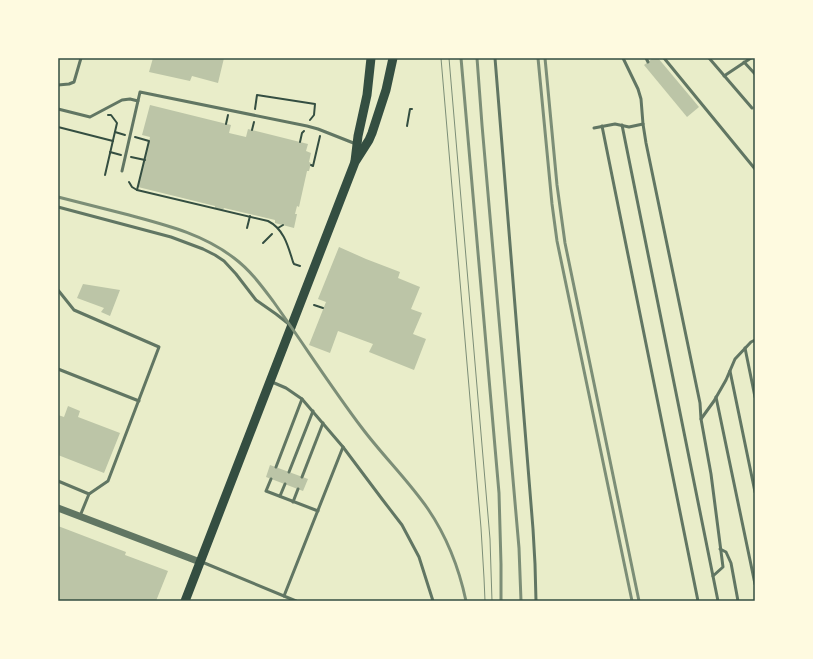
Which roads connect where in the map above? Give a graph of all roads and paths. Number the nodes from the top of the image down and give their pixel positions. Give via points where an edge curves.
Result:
1 (81, 58) edge
2 (371, 58) edge
3 (393, 58) edge
4 (495, 58) edge
5 (623, 58) edge
6 (646, 58) edge
7 (664, 58) edge
8 (709, 58) edge
9 (751, 58) edge
10 (648, 62) dead end
11 (744, 62) junction
12 (755, 74) edge
13 (724, 76) junction
14 (58, 85) edge
15 (138, 101) junction
16 (752, 108) dead end
17 (58, 109) edge
18 (412, 109) dead end
19 (98, 113) junction
20 (255, 115) junction
21 (643, 124) junction
22 (622, 125) junction
23 (307, 126) junction
24 (407, 126) dead end
25 (602, 126) junction
26 (58, 127) edge
27 (594, 128) dead end
28 (252, 130) dead end
29 (320, 136) dead end
30 (113, 140) junction
31 (149, 141) dead end
32 (300, 142) dead end
33 (361, 146) junction
34 (104, 157) dead end
35 (109, 158) junction
36 (311, 165) dead end
37 (755, 169) edge
38 (122, 171) dead end
39 (105, 175) dead end
40 (129, 182) dead end
41 (137, 190) junction
42 (58, 207) edge
43 (250, 216) junction
44 (283, 225) dead end
45 (247, 228) dead end
46 (278, 228) junction
47 (272, 234) dead end
48 (263, 243) dead end
49 (300, 266) dead end
50 (58, 290) edge
51 (314, 305) dead end
52 (323, 308) dead end
53 (292, 327) junction
54 (755, 340) edge
55 (745, 348) junction
56 (58, 369) edge
57 (730, 371) junction
58 (270, 381) junction
59 (716, 396) junction
60 (755, 397) edge
61 (302, 399) junction
62 (139, 401) junction
63 (313, 411) junction
64 (701, 419) junction
65 (323, 423) junction
66 (343, 447) junction
67 (276, 467) dead end
68 (289, 472) dead end
69 (302, 477) dead end
70 (271, 479) dead end
71 (58, 481) edge
72 (285, 484) dead end
73 (298, 489) dead end
74 (755, 492) edge
75 (89, 494) junction
76 (280, 496) junction
77 (293, 502) junction
78 (58, 508) edge
79 (318, 511) junction
80 (80, 516) junction
81 (720, 549) junction
82 (200, 562) junction
83 (713, 576) junction
84 (755, 584) edge
85 (284, 596) junction
86 (185, 601) edge
87 (296, 601) edge
88 (433, 601) edge
89 (536, 601) edge
90 (698, 601) edge
91 (718, 601) edge
92 (738, 601) edge

1 - 14 lane via 74,82
2 - 33 main road via 367,95 358,136
3 - 33 main road via 369,140
4 - 89 lane via 534,543
5 - 21 lane via 640,94
6 - 10 lane
7 - 37 lane
8 - 13 lane
9 - 11 lane
11 - 12 lane
11 - 13 lane
13 - 16 lane
15 - 19 lane via 124,99
15 - 20 lane via 140,92
15 - 38 lane
17 - 19 lane via 90,117
18 - 24 path via 410,108
19 - 30 path via 111,115 117,123
20 - 23 lane
20 - 23 path via 257,95 315,104 314,115
20 - 28 path
21 - 22 lane
21 - 64 lane via 700,403
22 - 25 lane
22 - 83 lane
23 - 32 path
23 - 33 lane
25 - 27 lane
25 - 90 lane
26 - 30 path
29 - 36 path via 313,166
30 - 35 path
31 - 41 path
33 - 53 main road
34 - 35 path
35 - 39 path
40 - 41 path
41 - 43 path
42 - 53 lane via 171,237 204,249 228,265 256,300
43 - 45 path
43 - 46 path via 268,221
44 - 46 path
46 - 49 path via 284,236 294,264
47 - 48 path
50 - 62 lane via 74,310 159,347
51 - 52 path
53 - 58 main road
54 - 55 lane
55 - 57 lane via 735,359
55 - 60 lane
56 - 62 lane
57 - 59 lane
57 - 74 lane
58 - 61 lane
58 - 82 main road
59 - 64 lane
59 - 84 lane
61 - 63 lane
61 - 67 lane
62 - 75 lane via 108,481
63 - 65 lane
63 - 68 lane
64 - 81 lane
65 - 66 lane
65 - 69 lane
66 - 79 lane
66 - 88 lane via 402,526 419,557
70 - 76 lane via 266,491
71 - 75 lane
72 - 76 lane
73 - 77 lane
75 - 80 lane
76 - 77 lane
77 - 79 lane
78 - 80 street
79 - 85 lane
80 - 82 street
81 - 83 lane via 724,567
81 - 92 lane via 726,552 731,563
82 - 85 lane
82 - 86 main road
83 - 91 lane
85 - 87 lane

